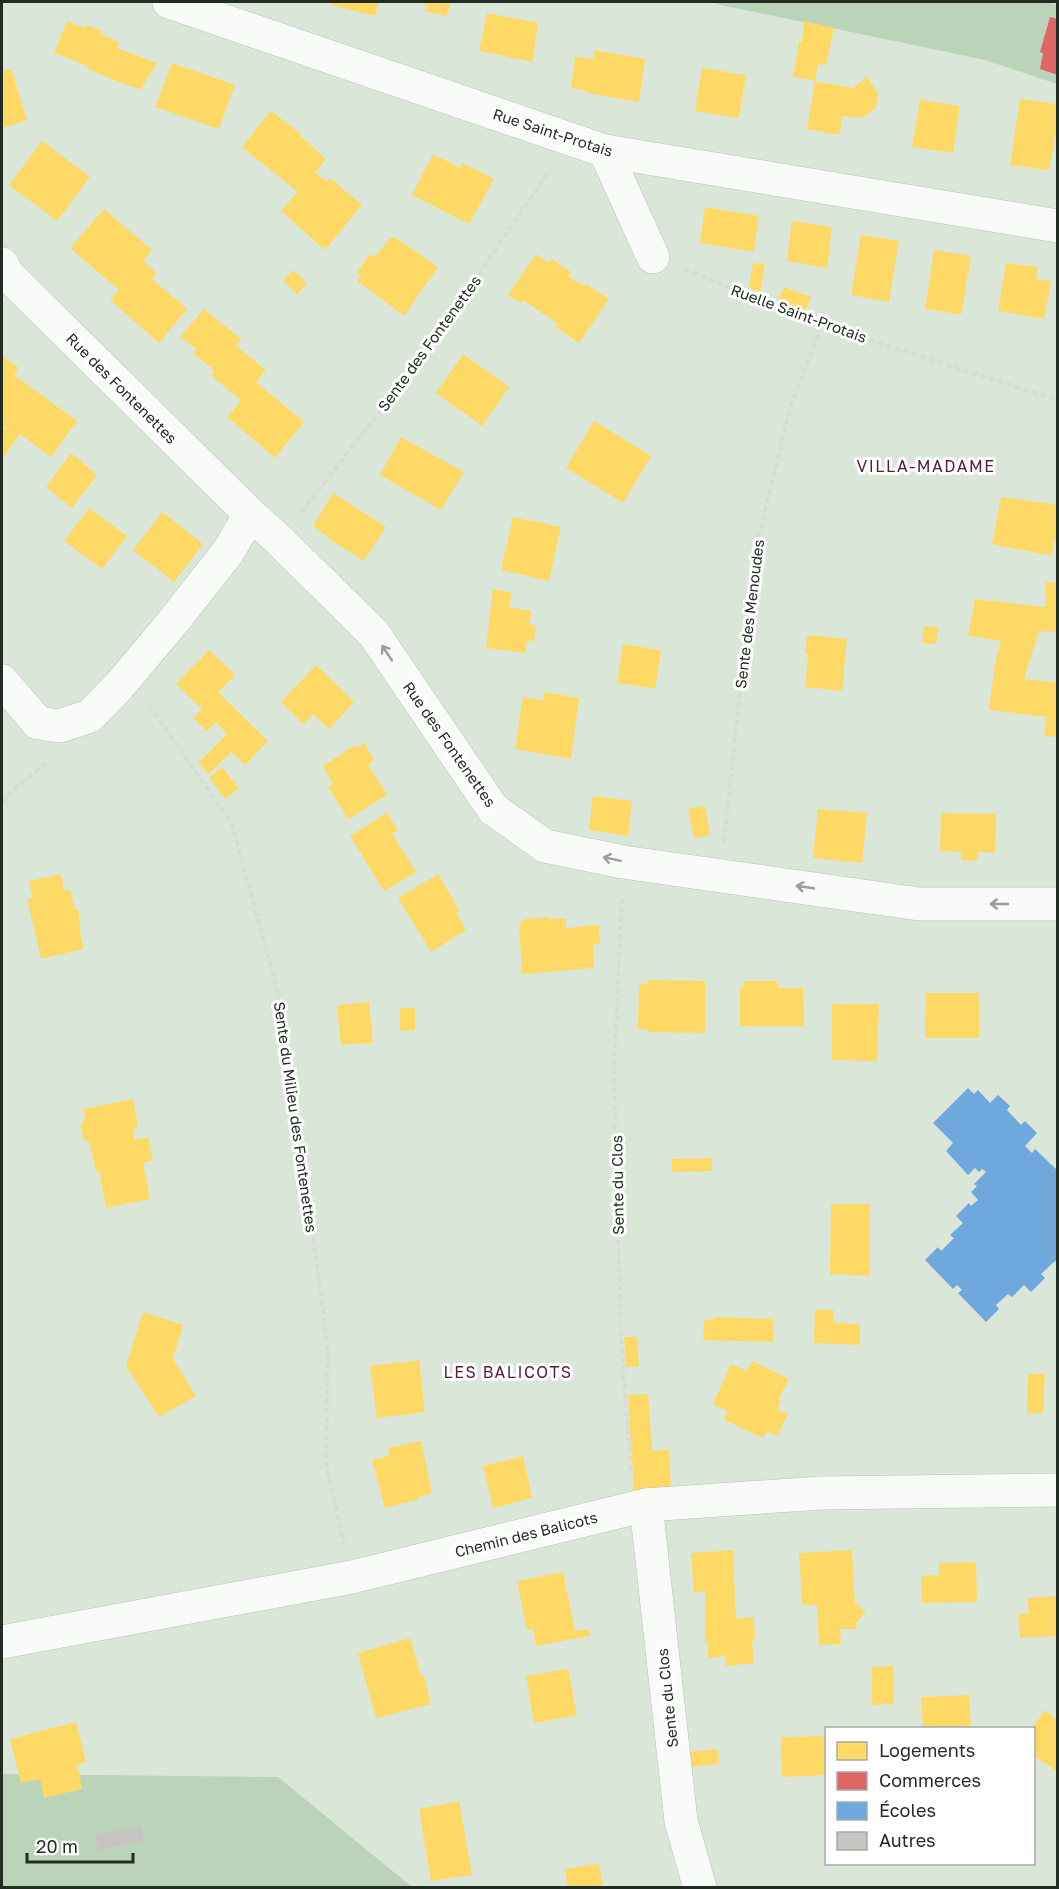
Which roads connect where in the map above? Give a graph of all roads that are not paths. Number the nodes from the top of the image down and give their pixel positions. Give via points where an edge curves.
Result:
1 (169, 2) edge
2 (605, 151) junction
3 (1058, 226) edge
4 (653, 257) road end
5 (2, 264) edge
6 (250, 514) junction
7 (2, 681) edge
8 (1058, 904) edge
9 (1058, 1490) edge
10 (639, 1507) junction
11 (2, 1642) edge
12 (700, 1887) edge

1 - 2 street, Rue Saint-Protais
2 - 3 street, Rue Saint-Protais
2 - 4 street
5 - 6 street, Rue des Fontenettes via 9,276
6 - 7 street via 228,552 179,615 90,716 60,726 38,723
8 -> 6 street, Rue des Fontenettes via 919,904 623,862 545,846 494,809 374,634
9 - 10 street, Chemin des Balicots via 821,1493
10 - 11 street, Chemin des Balicots via 352,1577
10 - 12 street, Sente du Clos via 681,1821

